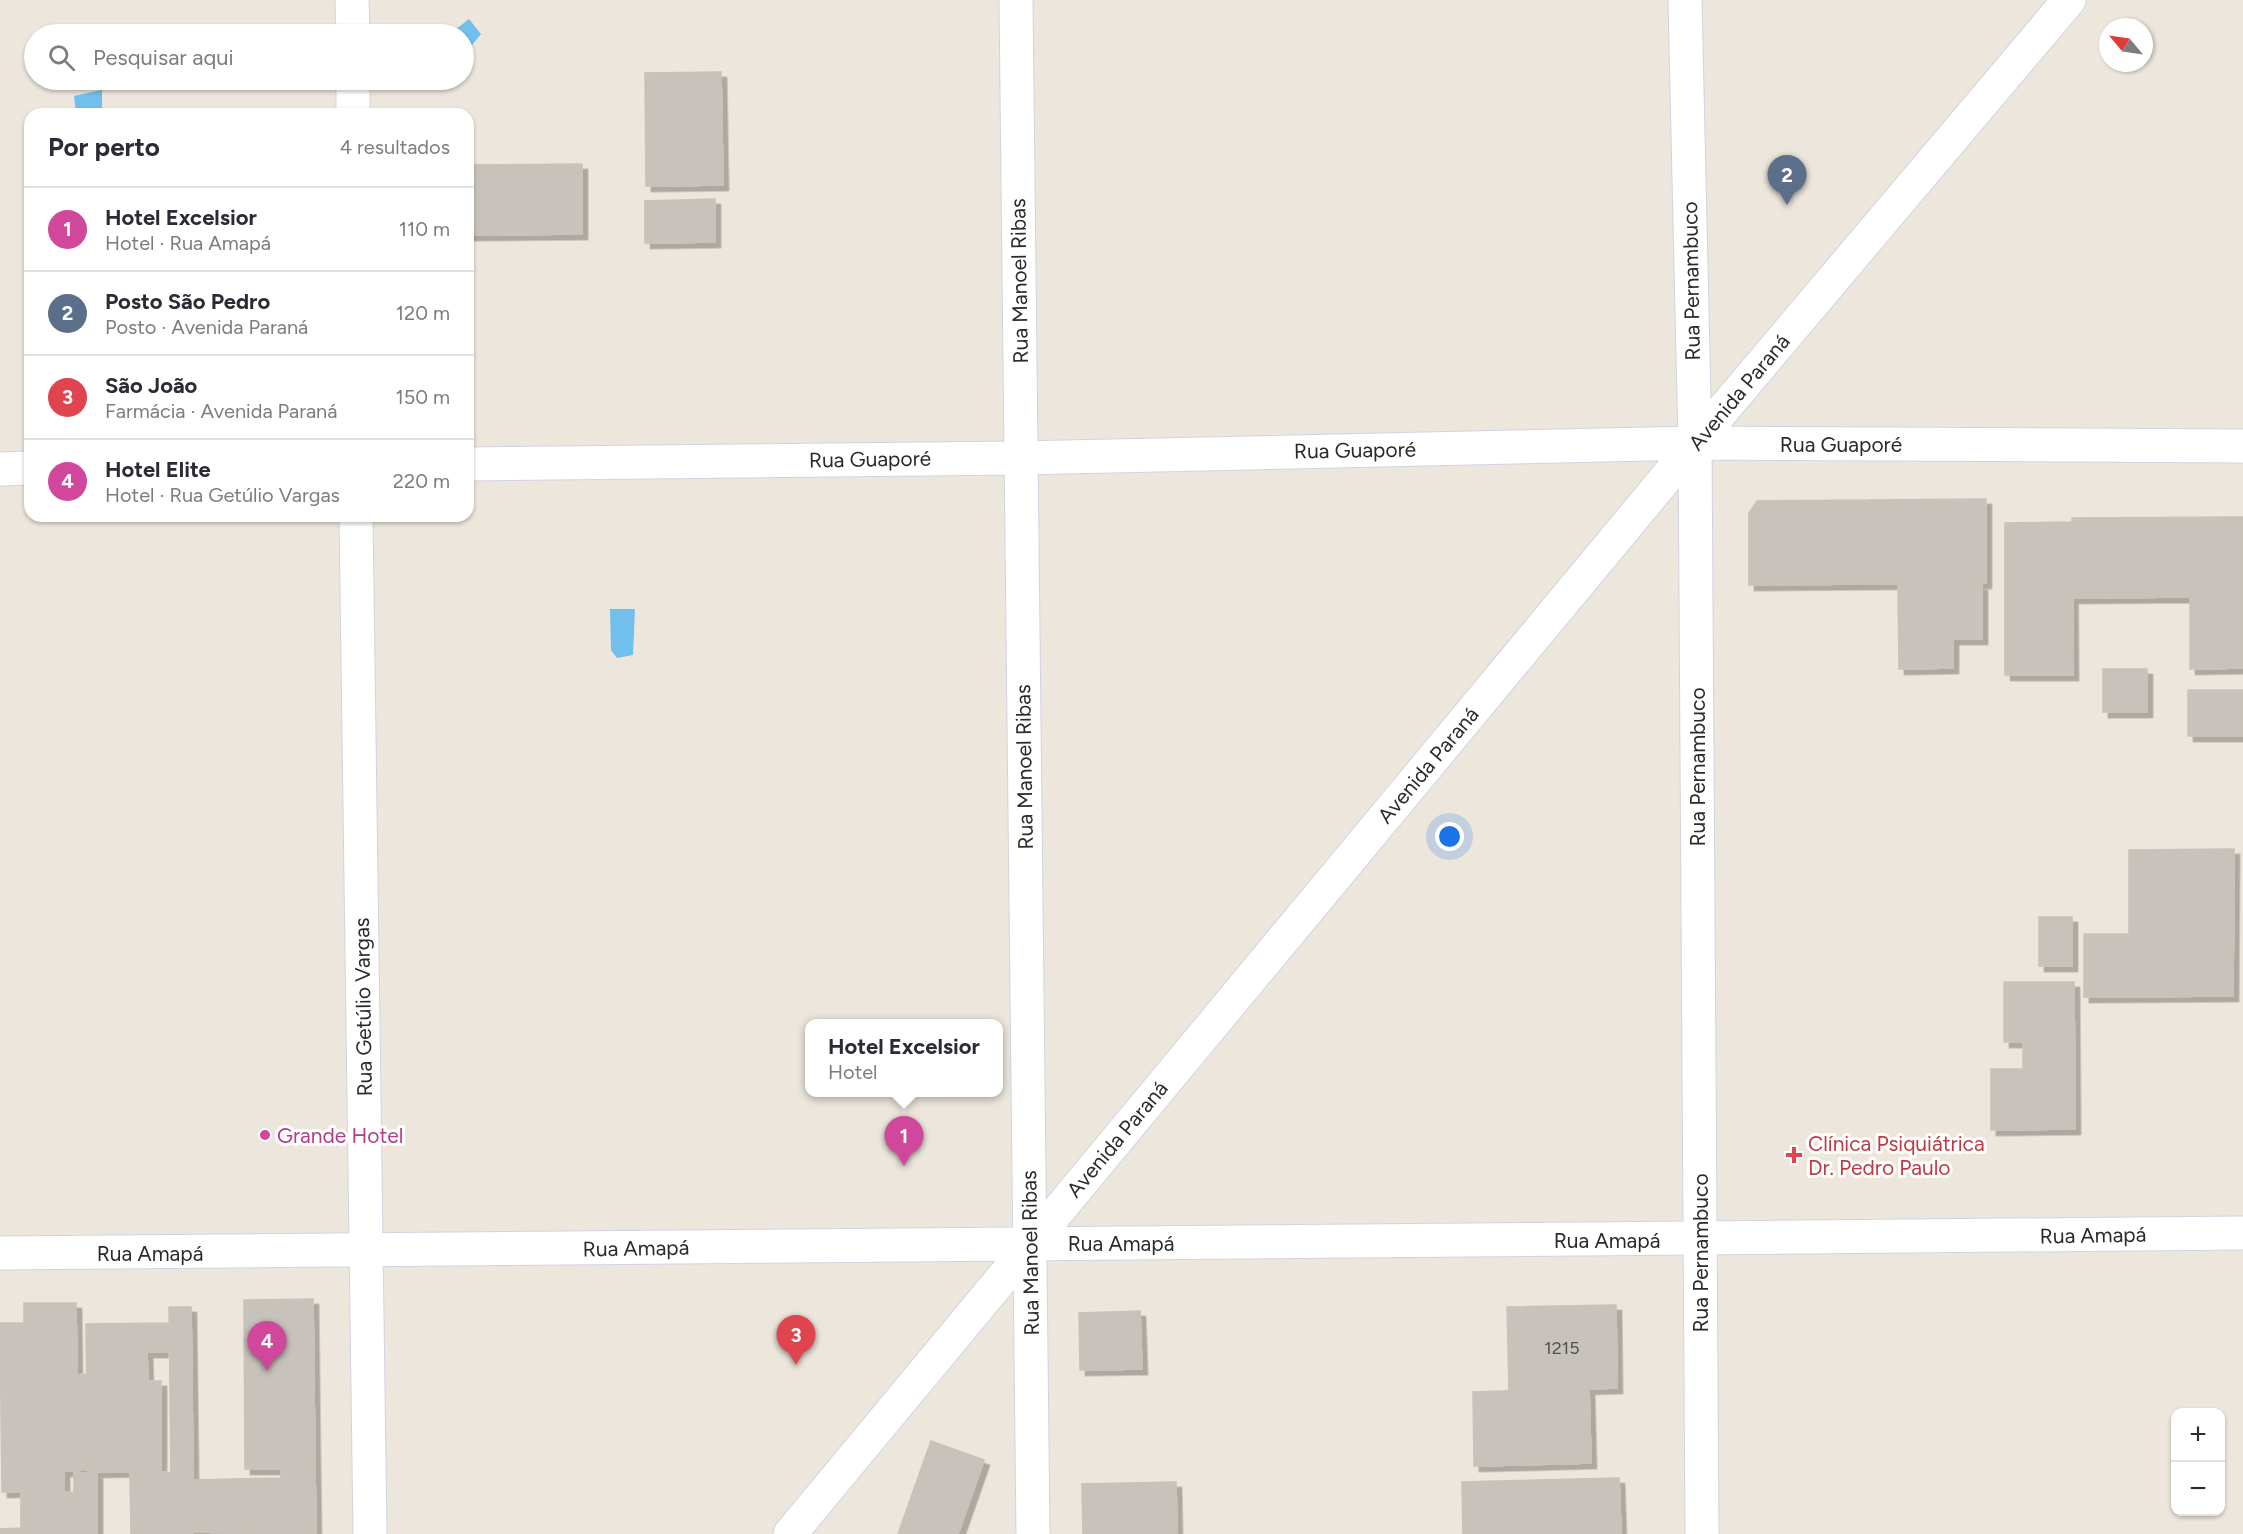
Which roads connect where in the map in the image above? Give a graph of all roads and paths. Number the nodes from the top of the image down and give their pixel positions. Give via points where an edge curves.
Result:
1 (352, 0) edge
2 (1016, 0) edge
3 (1685, 0) edge
4 (2069, 0) edge
5 (352, 24) edge
6 (353, 90) edge
7 (353, 108) edge
8 (1695, 443) junction
9 (2243, 446) edge
10 (1020, 458) junction
11 (474, 464) edge
12 (24, 468) edge
13 (0, 469) edge
14 (356, 522) edge
15 (2243, 1233) edge
16 (1700, 1240) junction
17 (1030, 1244) junction
18 (367, 1251) junction
19 (0, 1254) edge
20 (370, 1534) edge
21 (790, 1534) edge
22 (1033, 1534) edge
23 (1702, 1534) edge

1 - 5 street
2 - 10 street, Rua Manoel Ribas
3 - 8 street, Rua Pernambuco
4 - 8 street, Avenida Paraná
6 - 7 street
8 - 9 street, Rua Guaporé
8 - 10 street, Rua Guaporé
8 - 16 street, Rua Pernambuco
8 - 17 street, Avenida Paraná
10 - 11 street, Rua Guaporé
10 - 17 street, Rua Manoel Ribas
12 - 13 street
14 - 18 street, Rua Getúlio Vargas
15 - 16 street, Rua Amapá
16 - 17 street, Rua Amapá
16 - 23 street, Rua Pernambuco
17 - 18 street, Rua Amapá
17 - 21 street, Avenida Paraná
17 - 22 street, Rua Manoel Ribas
18 - 19 street, Rua Amapá
18 - 20 street, Rua Getúlio Vargas

